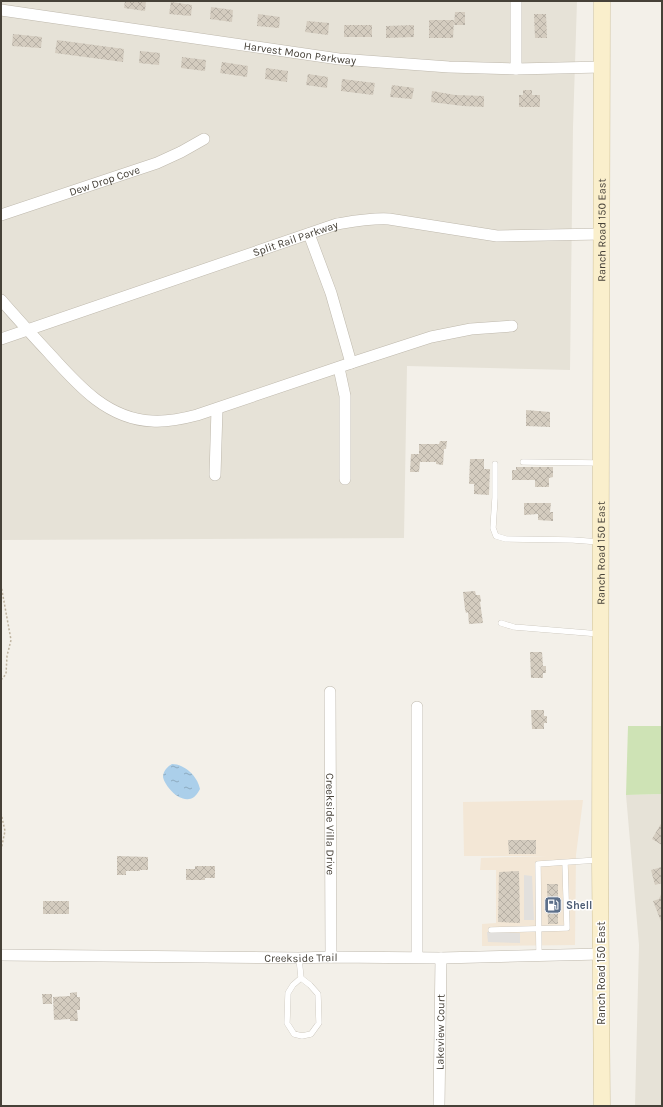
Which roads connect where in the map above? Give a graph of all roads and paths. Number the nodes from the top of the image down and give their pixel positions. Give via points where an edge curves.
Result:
1 (516, 1) edge
2 (602, 1) edge
3 (1, 10) edge
4 (602, 67) junction
5 (516, 69) junction
6 (204, 139) dead end
7 (1, 215) edge
8 (309, 234) junction
9 (602, 234) junction
10 (1, 300) edge
11 (512, 326) dead end
12 (28, 330) junction
13 (1, 339) edge
14 (351, 363) junction
15 (339, 368) junction
16 (216, 409) junction
17 (523, 462) dead end
18 (600, 463) junction
19 (495, 464) dead end
20 (215, 475) dead end
21 (345, 478) dead end
22 (600, 542) junction
23 (1, 584) edge
24 (501, 623) dead end
25 (600, 634) junction
26 (1, 680) edge
27 (330, 692) dead end
28 (417, 707) dead end
29 (1, 813) edge
30 (1, 850) edge
31 (600, 860) junction
32 (565, 863) junction
33 (1, 868) edge
34 (1, 889) edge
35 (540, 929) junction
36 (491, 930) dead end
37 (601, 954) junction
38 (1, 955) edge
39 (539, 956) junction
40 (331, 957) junction
41 (417, 957) junction
42 (299, 958) junction
43 (441, 958) junction
44 (300, 978) junction
45 (439, 1106) edge
46 (602, 1106) edge

1 - 5 street
2 - 4 main road, Ranch Road 150 East
3 - 5 street, Harvest Moon Parkway via 339,59
4 - 5 street, Harvest Moon Parkway
4 - 9 main road, Ranch Road 150 East
6 - 7 street, Dew Drop Cove via 157,163
8 - 9 street, Split Rail Parkway via 337,224 374,218 497,236
8 - 12 street, Split Rail Parkway
8 - 14 street via 331,293
9 - 18 main road, Ranch Road 150 East
10 - 12 street
11 - 14 street via 452,332
12 - 13 street, Split Rail Parkway
12 - 16 street via 87,393 110,410 151,421 197,416
14 - 15 street
15 - 16 street
15 - 21 street via 345,396
16 - 20 street
17 - 18 lane
18 - 22 main road, Ranch Road 150 East
19 - 22 lane via 493,528 496,536 506,540
22 - 25 main road, Ranch Road 150 East
23 - 26 path via 11,640 6,674
24 - 25 lane
25 - 31 main road, Ranch Road 150 East
27 - 40 street, Creekside Villa Drive
28 - 41 street
29 - 30 path via 5,831
31 - 32 lane
31 - 37 main road, Ranch Road 150 East
32 - 35 lane via 566,928
32 - 35 lane via 538,864
33 - 34 path
35 - 36 lane
35 - 39 lane
37 - 39 street, Creekside Trail
37 - 46 main road, Ranch Road 150 East
38 - 42 street, Creekside Trail
39 - 43 street, Creekside Trail
40 - 41 street, Creekside Trail
40 - 42 street, Creekside Trail
41 - 43 street, Creekside Trail
42 - 44 lane
43 - 45 street, Lakeview Court
44 - 44 lane via 318,994 319,1023 311,1034 302,1036 294,1034 287,1023 288,992

